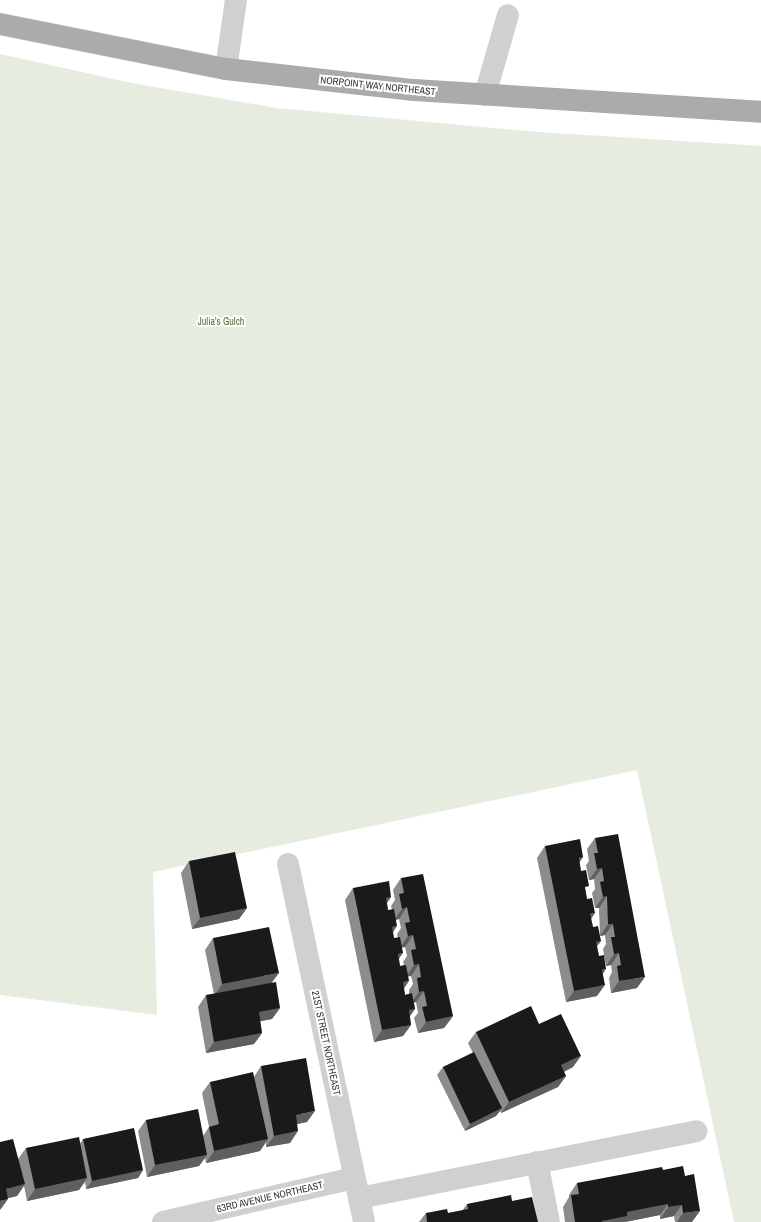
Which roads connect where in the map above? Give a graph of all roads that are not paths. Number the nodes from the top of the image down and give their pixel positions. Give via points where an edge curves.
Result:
1 (236, 0) edge
2 (508, 15) dead end
3 (0, 24) edge
4 (226, 69) junction
5 (485, 95) junction
6 (761, 112) edge
7 (288, 864) dead end
8 (696, 1131) dead end
9 (537, 1162) junction
10 (356, 1188) junction
11 (163, 1222) edge
12 (364, 1222) edge
13 (549, 1222) edge

1 - 4 street
2 - 5 street
3 - 4 main road, NORPOINT WAY NORTHEAST
4 - 5 main road, NORPOINT WAY NORTHEAST via 414,90
5 - 6 main road, NORPOINT WAY NORTHEAST
7 - 10 street, 21ST STREET NORTHEAST
8 - 9 street, 63RD AVENUE NORTHEAST
9 - 10 street, 63RD AVENUE NORTHEAST
9 - 13 street
10 - 11 street, 63RD AVENUE NORTHEAST
10 - 12 street, 21ST STREET NORTHEAST

